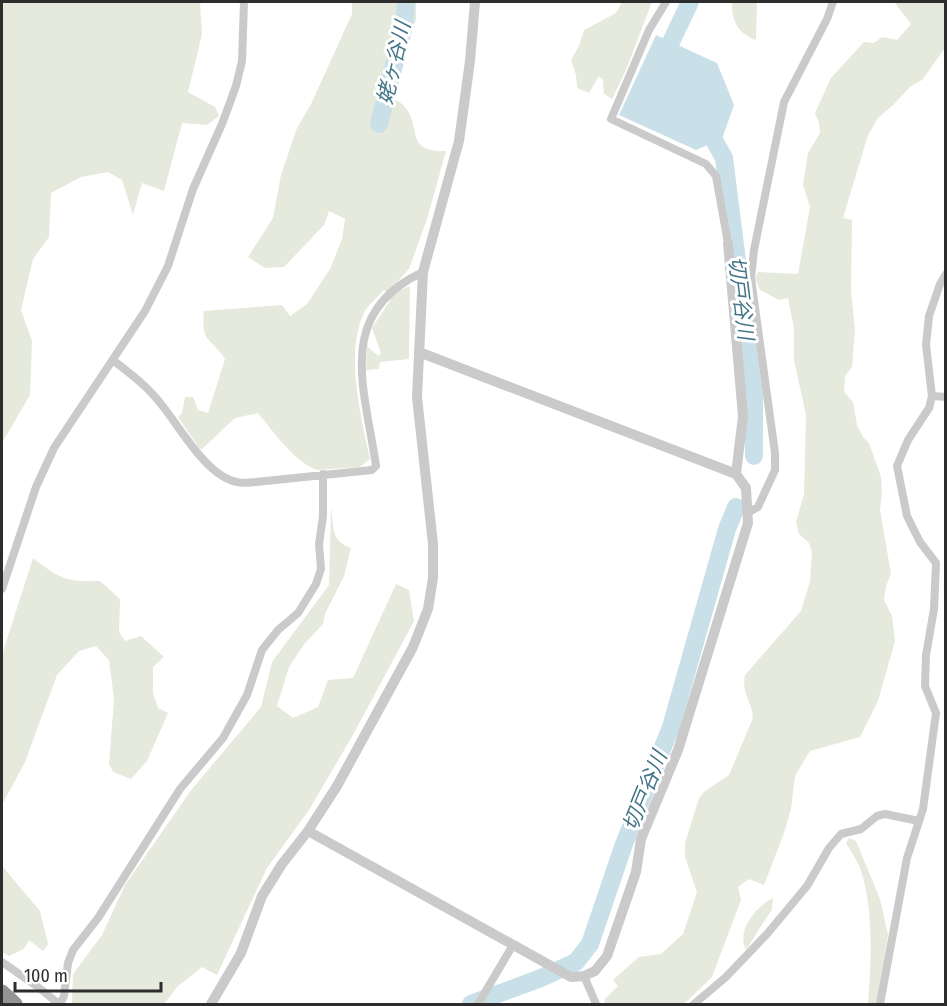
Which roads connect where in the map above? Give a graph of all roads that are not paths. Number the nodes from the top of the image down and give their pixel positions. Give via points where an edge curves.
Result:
1 (244, 2) edge
2 (474, 2) edge
3 (666, 2) edge
4 (833, 2) edge
5 (728, 243) joint
6 (423, 272) junction
7 (945, 274) edge
8 (419, 352) junction
9 (114, 361) junction
10 (932, 396) junction
11 (945, 397) edge
12 (323, 474) junction
13 (736, 474) junction
14 (749, 512) junction
15 (2, 589) edge
16 (919, 821) junction
17 (308, 831) junction
18 (513, 945) junction
19 (2, 962) edge
20 (584, 976) junction
21 (2, 992) edge
22 (15, 1005) edge
23 (60, 1005) edge
24 (211, 1005) edge
25 (478, 1005) edge
26 (596, 1005) edge
27 (694, 1005) edge
28 (880, 1005) edge

1 - 9 street via 242,61 236,86 193,189 168,266
2 - 6 street via 459,141
3 - 5 street via 649,30 611,119 706,164 716,176
4 - 14 street via 784,102 754,250 751,278 775,470 758,507
5 - 13 street via 743,416
6 - 8 street
6 - 12 street via 386,295 367,323 362,372 376,466 372,470
7 - 10 street via 929,316 926,345
8 - 13 street
8 - 17 street via 417,398 433,544 428,609 402,667 338,786
9 - 12 street via 160,403 197,452 221,476 237,483
9 - 15 street via 54,448 36,487
10 - 11 street
10 - 16 street via 897,466 906,516 936,563 925,686 936,713
12 - 23 street via 321,569 316,584 298,613 262,650 247,695 223,738 180,789 98,918 73,950
13 - 14 street via 746,488
14 - 20 street via 678,750 641,839 636,872 615,934 607,956 595,971
16 - 27 street via 885,814 861,829 841,834 807,886 767,934
16 - 28 street via 907,858
17 - 18 street
17 - 24 street via 262,896 241,953
18 - 20 street via 571,977
18 - 25 street
19 - 23 street
20 - 26 street
21 - 22 highway

